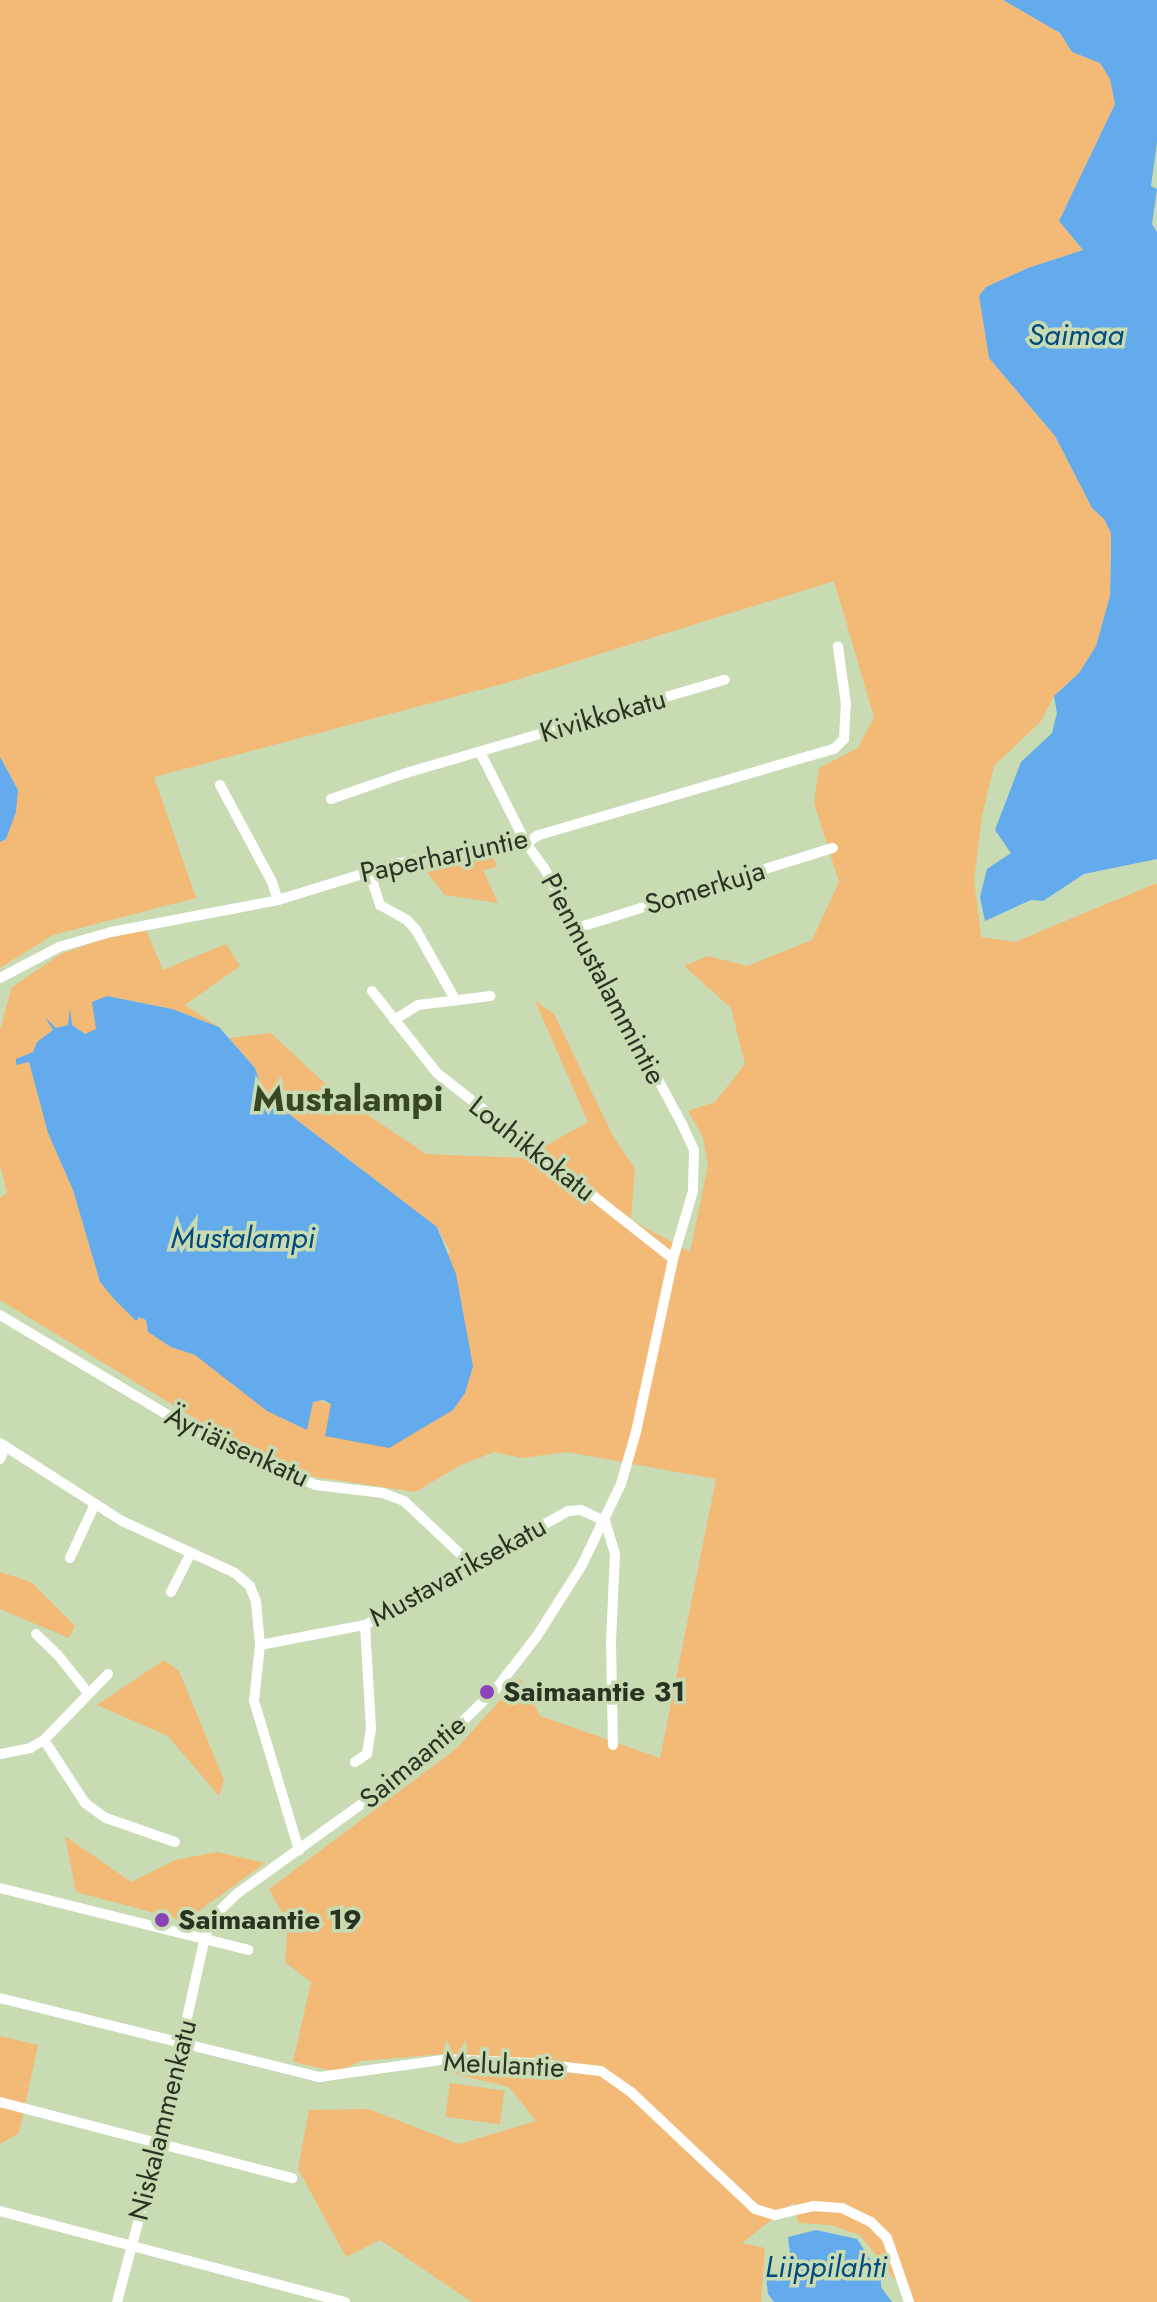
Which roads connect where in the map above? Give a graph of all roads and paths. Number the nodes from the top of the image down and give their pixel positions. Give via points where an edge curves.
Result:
1 (838, 647) dead end
2 (725, 680) dead end
3 (480, 752) junction
4 (220, 785) dead end
5 (331, 799) dead end
6 (526, 843) junction
7 (833, 848) dead end
8 (369, 871) junction
9 (278, 900) junction
10 (577, 928) junction
11 (0, 978) edge
12 (372, 991) dead end
13 (490, 996) dead end
14 (456, 1001) junction
15 (394, 1020) junction
16 (696, 1167) joint
17 (673, 1259) junction
18 (0, 1315) edge
19 (3, 1444) edge
20 (0, 1459) edge
21 (95, 1504) junction
22 (605, 1521) junction
23 (191, 1553) junction
24 (70, 1558) dead end
25 (473, 1566) junction
26 (171, 1592) dead end
27 (365, 1625) junction
28 (36, 1634) dead end
29 (260, 1645) junction
30 (108, 1674) dead end
31 (88, 1693) junction
32 (44, 1740) junction
33 (613, 1745) dead end
34 (0, 1754) edge
35 (355, 1762) dead end
36 (175, 1842) dead end
37 (299, 1850) junction
38 (0, 1888) edge
39 (205, 1937) junction
40 (248, 1950) dead end
41 (0, 1998) edge
42 (182, 2044) junction
43 (0, 2102) edge
44 (159, 2143) junction
45 (292, 2178) dead end
46 (0, 2211) edge
47 (132, 2245) junction
48 (311, 2298) edge
49 (117, 2302) edge
50 (345, 2302) edge
51 (909, 2302) edge

1 - 6 street, Paperharjuntie via 846,704 844,739 834,749
2 - 3 street, Kivikkokatu
3 - 5 street, Kivikkokatu
3 - 6 street, Pienmustalammintie
4 - 9 street
6 - 8 street, Paperharjuntie
6 - 10 street, Pienmustalammintie
7 - 10 street, Somerkuja
8 - 9 street, Paperharjuntie
8 - 14 street via 380,905 416,930
9 - 11 street, Paperharjuntie via 111,932 59,947
10 - 16 street, Pienmustalammintie via 682,1124
12 - 15 street, Louhikkokatu
13 - 14 street
14 - 15 street via 418,1005
15 - 17 street, Louhikkokatu via 437,1073
16 - 17 street, Saimaantie
17 - 22 street, Saimaantie via 636,1432
18 - 25 street, Äyriäisenkatu via 218,1445 316,1485 383,1493 404,1501
19 - 20 street
19 - 21 street
21 - 23 street
21 - 24 street
22 - 25 street, Mustavariksekatu via 581,1510 568,1511
22 - 33 street via 615,1554
22 - 37 street, Saimaantie via 544,1624 495,1690 425,1758
23 - 26 street
23 - 29 street via 235,1573 250,1586
25 - 27 street, Mustavariksekatu
27 - 29 street, Mustavariksekatu
27 - 35 street via 371,1729 367,1754
28 - 31 street
29 - 37 street via 254,1701
30 - 31 street
31 - 32 street
32 - 34 street
32 - 36 street via 85,1803 106,1818
37 - 39 street, Saimaantie via 225,1903
38 - 39 street
39 - 40 street
39 - 42 street, Niskalammenkatu
41 - 42 street, Melulantie
42 - 44 street, Niskalammenkatu
42 - 51 street, Melulantie via 319,2077 448,2059 601,2071 632,2093 755,2209 775,2215 813,2206 842,2208 871,2222 887,2238
43 - 44 street
44 - 45 street
44 - 47 street, Niskalammenkatu
46 - 47 street
47 - 48 street
47 - 49 street, Niskalammenkatu
48 - 50 street

